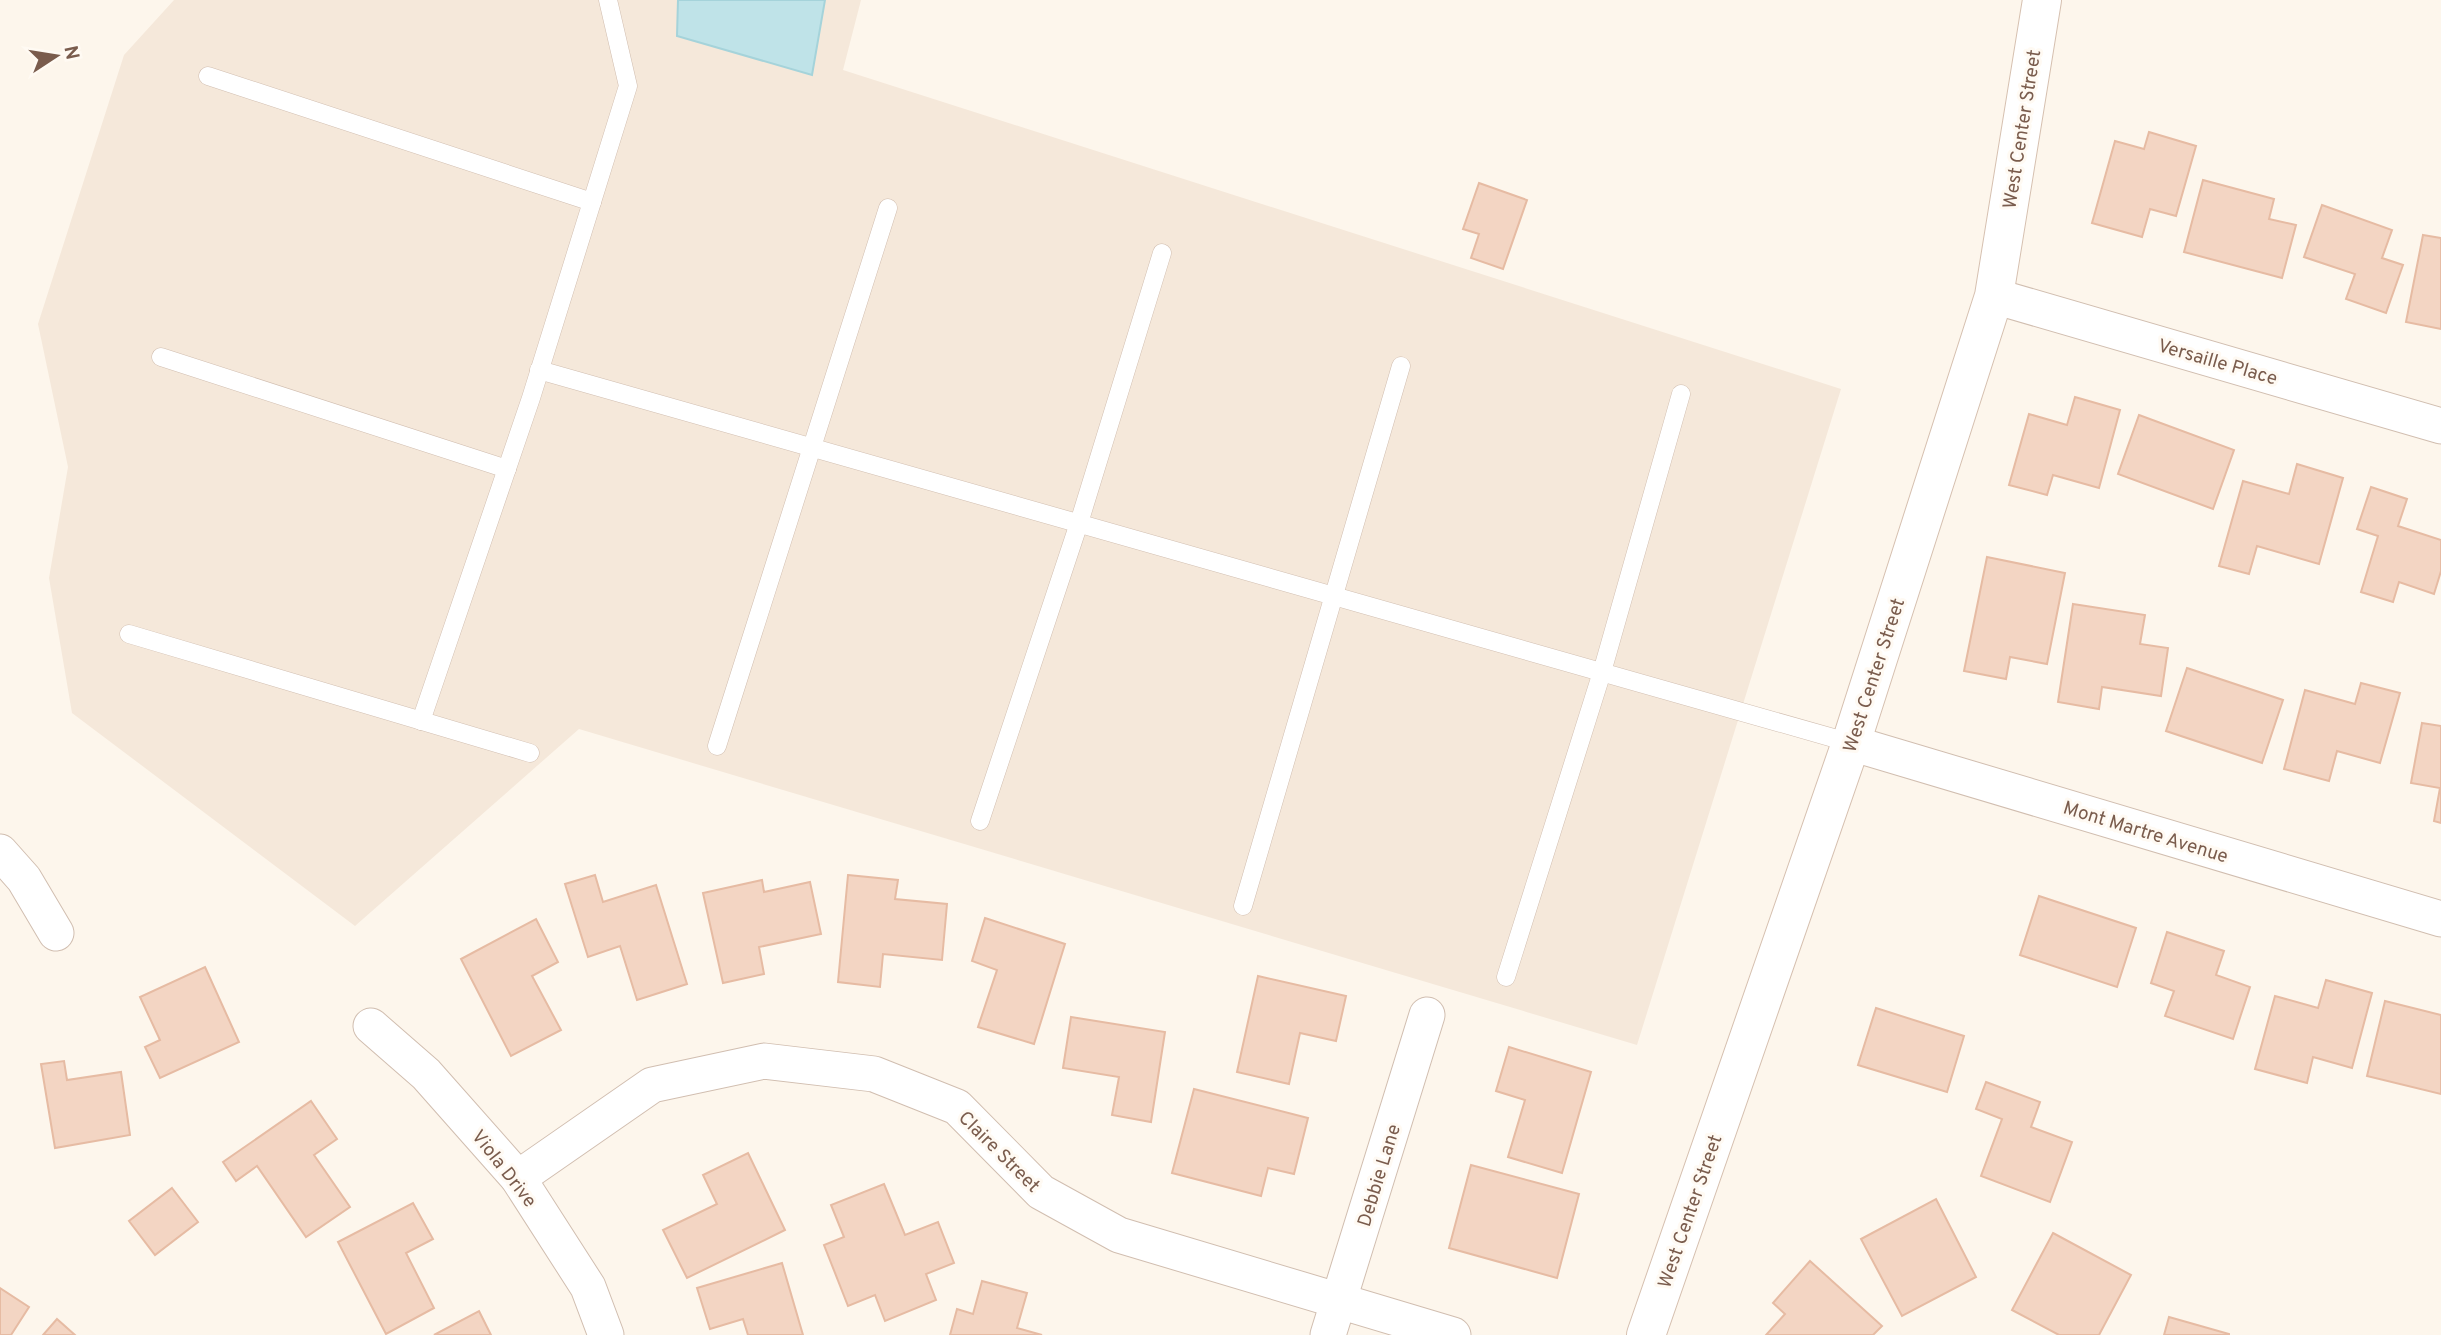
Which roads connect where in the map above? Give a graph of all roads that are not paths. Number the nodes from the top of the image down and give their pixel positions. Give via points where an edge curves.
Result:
1 (608, 0) edge
2 (2042, 0) edge
3 (208, 76) dead end
4 (592, 202) junction
5 (887, 208) dead end
6 (1162, 253) dead end
7 (1994, 296) junction
8 (161, 357) dead end
9 (1402, 366) dead end
10 (540, 370) junction
11 (1681, 394) dead end
12 (2441, 426) edge
13 (813, 448) junction
14 (507, 469) junction
15 (1079, 523) junction
16 (1334, 596) junction
17 (129, 635) dead end
18 (1602, 672) junction
19 (421, 722) junction
20 (1851, 743) junction
21 (717, 746) dead end
22 (530, 754) dead end
23 (980, 821) dead end
24 (0, 852) edge
25 (1243, 906) dead end
26 (2441, 919) edge
27 (57, 933) dead end
28 (1506, 976) dead end
29 (1427, 1015) dead end
30 (371, 1026) dead end
31 (518, 1178) junction
32 (1339, 1301) junction
33 (606, 1335) edge
34 (1328, 1335) edge
35 (1453, 1335) edge
36 (1646, 1335) edge

1 - 4 lane via 628,86
2 - 7 main road, West Center Street
3 - 4 lane
4 - 10 lane
5 - 13 lane
6 - 15 lane
7 - 12 street, Versaille Place
7 - 20 main road, West Center Street
8 - 14 lane
9 - 16 lane
10 - 13 lane
10 - 14 lane
11 - 18 lane
13 - 15 lane
13 - 21 lane
14 - 19 lane
15 - 16 lane
15 - 23 lane
16 - 18 lane
16 - 25 lane
17 - 19 lane
18 - 20 lane
18 - 28 lane
19 - 22 lane
20 - 26 street, Mont Martre Avenue
20 - 36 main road, West Center Street
24 - 27 street via 24,879
29 - 32 street, Debbie Lane
30 - 31 street, Viola Drive via 426,1074
31 - 32 street, Claire Street via 652,1085 764,1061 874,1074 957,1107 1041,1192 1119,1235
31 - 33 street, Viola Drive via 587,1287
32 - 34 street, Debbie Lane
32 - 35 street, Claire Street

